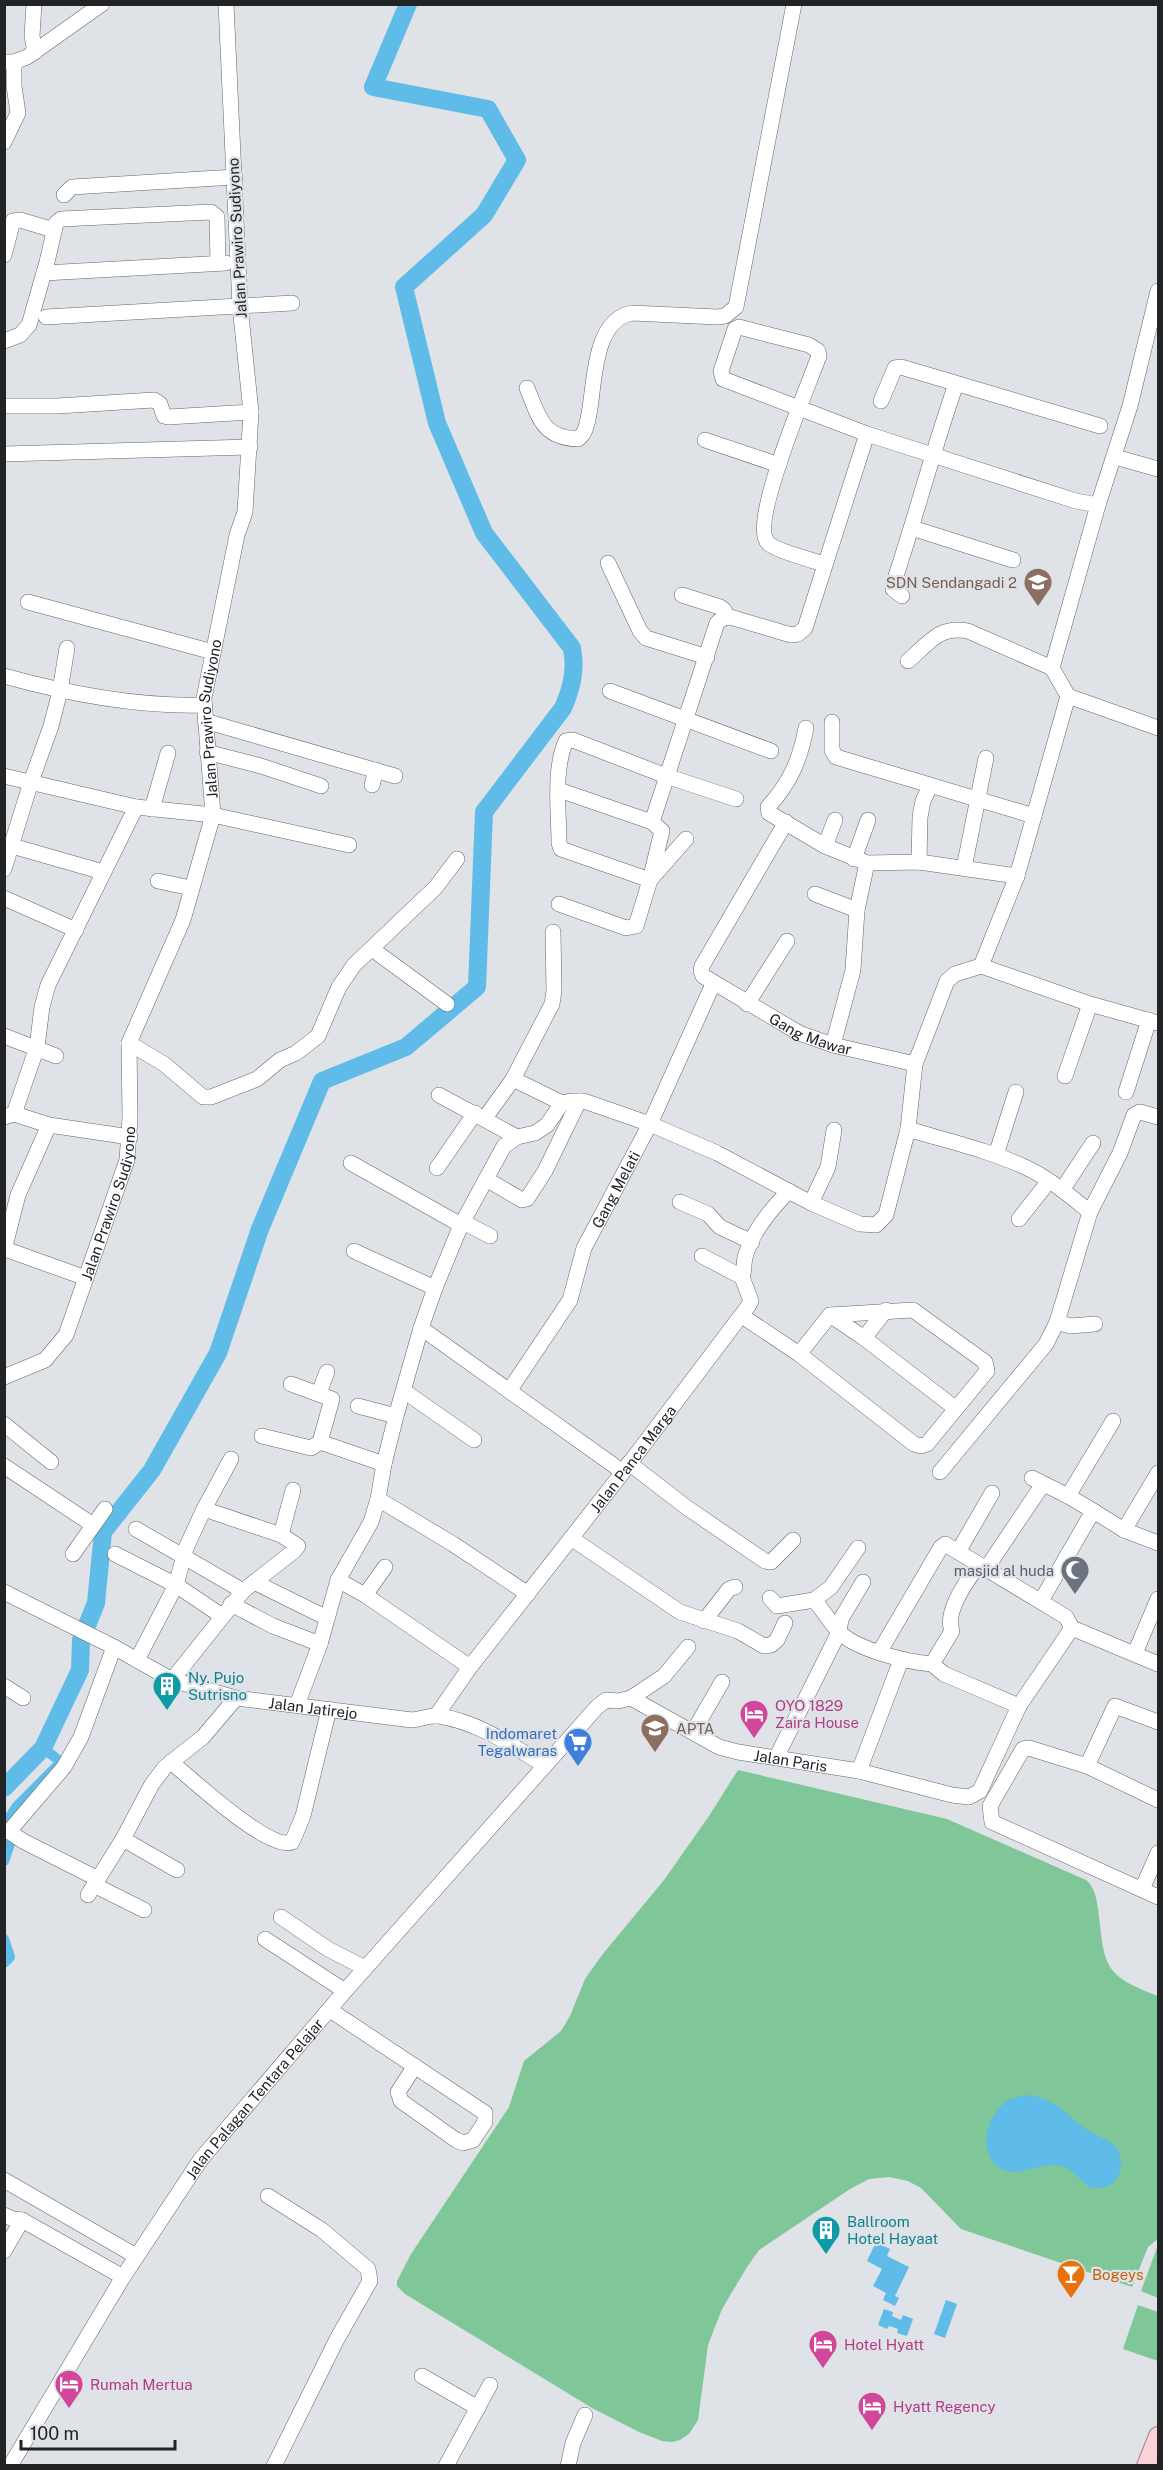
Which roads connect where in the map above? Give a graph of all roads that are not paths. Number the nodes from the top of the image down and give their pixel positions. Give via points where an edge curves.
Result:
1 (34, 4) edge
2 (102, 4) edge
3 (226, 4) edge
4 (794, 4) edge
5 (35, 52) junction
6 (9, 62) edge
7 (4, 142) edge
8 (235, 177) junction
9 (64, 195) dead end
10 (54, 230) junction
11 (4, 255) edge
12 (238, 262) junction
13 (218, 263) junction
14 (44, 273) junction
15 (1158, 291) edge
16 (292, 303) dead end
17 (240, 306) junction
18 (46, 317) dead end
19 (4, 341) edge
20 (956, 384) junction
21 (527, 388) dead end
22 (881, 401) dead end
23 (4, 406) edge
24 (800, 409) junction
25 (251, 412) junction
26 (1100, 426) dead end
27 (867, 434) junction
28 (705, 440) dead end
29 (250, 447) junction
30 (4, 454) edge
31 (931, 456) junction
32 (1115, 457) junction
33 (779, 465) junction
34 (1158, 469) edge
35 (1098, 506) junction
36 (912, 528) junction
37 (1013, 560) dead end
38 (608, 563) dead end
39 (824, 564) junction
40 (682, 595) dead end
41 (902, 596) dead end
42 (28, 602) dead end
43 (727, 617) junction
44 (67, 648) dead end
45 (213, 652) junction
46 (707, 657) junction
47 (908, 662) dead end
48 (1052, 668) junction
49 (4, 676) edge
50 (60, 691) junction
51 (610, 691) dead end
52 (1068, 696) junction
53 (204, 705) junction
54 (686, 720) junction
55 (205, 721) junction
56 (832, 722) dead end
57 (806, 728) dead end
58 (1158, 728) edge
59 (771, 751) dead end
60 (207, 752) junction
61 (168, 753) dead end
62 (986, 758) dead end
63 (4, 776) edge
64 (395, 776) dead end
65 (666, 776) junction
66 (31, 782) junction
67 (321, 786) dead end
68 (930, 786) junction
69 (559, 790) junction
70 (978, 797) junction
71 (736, 799) dead end
72 (136, 807) junction
73 (152, 809) junction
74 (213, 815) junction
75 (1034, 816) junction
76 (835, 820) dead end
77 (868, 820) dead end
78 (786, 822) junction
79 (657, 826) junction
80 (349, 845) dead end
81 (12, 846) junction
82 (825, 846) junction
83 (457, 859) dead end
84 (860, 861) junction
85 (919, 862) junction
86 (964, 868) junction
87 (4, 869) edge
88 (103, 872) junction
89 (1017, 876) junction
90 (158, 880) dead end
91 (650, 880) junction
92 (191, 888) junction
93 (815, 894) dead end
94 (4, 898) edge
95 (559, 904) dead end
96 (857, 910) junction
97 (76, 930) junction
98 (553, 932) dead end
99 (787, 941) dead end
100 (372, 949) junction
101 (981, 966) junction
102 (713, 984) junction
103 (447, 1004) dead end
104 (747, 1004) junction
105 (1090, 1004) junction
106 (1154, 1021) edge
107 (4, 1036) edge
108 (129, 1043) junction
109 (832, 1045) junction
110 (37, 1047) junction
111 (56, 1056) dead end
112 (915, 1064) junction
113 (1065, 1076) dead end
114 (513, 1079) junction
115 (1016, 1092) dead end
116 (1126, 1092) dead end
117 (439, 1095) dead end
118 (579, 1101) junction
119 (562, 1103) junction
120 (480, 1115) junction
121 (9, 1116) edge
122 (1158, 1117) edge
123 (650, 1124) junction
124 (49, 1125) junction
125 (909, 1129) junction
126 (834, 1130) dead end
127 (130, 1137) junction
128 (517, 1137) junction
129 (1093, 1143) dead end
130 (996, 1155) junction
131 (351, 1163) dead end
132 (437, 1168) dead end
133 (486, 1179) junction
134 (1049, 1181) junction
135 (1062, 1190) junction
136 (789, 1191) junction
137 (680, 1202) dead end
138 (811, 1203) junction
139 (1090, 1212) junction
140 (1019, 1219) dead end
141 (462, 1223) junction
142 (490, 1236) dead end
143 (752, 1242) junction
144 (5, 1250) edge
145 (354, 1251) dead end
146 (702, 1256) dead end
147 (742, 1277) junction
148 (86, 1278) junction
149 (435, 1288) junction
150 (886, 1310) junction
151 (830, 1314) junction
152 (742, 1316) junction
153 (1057, 1322) junction
154 (1095, 1324) dead end
155 (421, 1328) junction
156 (864, 1338) junction
157 (799, 1354) junction
158 (327, 1371) dead end
159 (4, 1377) edge
160 (291, 1384) dead end
161 (404, 1391) junction
162 (509, 1391) junction
163 (319, 1393) junction
164 (358, 1406) dead end
165 (955, 1408) junction
166 (396, 1416) junction
167 (1113, 1421) dead end
168 (4, 1424) edge
169 (262, 1436) dead end
170 (474, 1440) dead end
171 (320, 1442) junction
172 (231, 1459) dead end
173 (51, 1462) dead end
174 (384, 1464) junction
175 (4, 1466) edge
176 (626, 1468) junction
177 (940, 1472) dead end
178 (1158, 1473) edge
179 (293, 1490) dead end
180 (992, 1493) dead end
181 (1068, 1496) junction
182 (378, 1499) junction
183 (105, 1509) dead end
184 (204, 1509) junction
185 (1095, 1512) junction
186 (93, 1525) junction
187 (136, 1529) dead end
188 (1124, 1530) junction
189 (281, 1536) junction
190 (571, 1538) junction
191 (793, 1540) dead end
192 (1158, 1543) edge
193 (858, 1548) dead end
194 (948, 1548) junction
195 (73, 1554) dead end
196 (115, 1554) dead end
197 (183, 1555) junction
198 (385, 1567) dead end
199 (982, 1567) junction
200 (338, 1580) junction
201 (863, 1582) dead end
202 (176, 1585) junction
203 (249, 1586) junction
204 (735, 1587) dead end
205 (4, 1592) edge
206 (366, 1594) junction
207 (528, 1594) junction
208 (770, 1598) dead end
209 (1158, 1599) edge
210 (814, 1600) junction
211 (1041, 1600) junction
212 (226, 1610) junction
213 (327, 1618) junction
214 (704, 1621) junction
215 (785, 1623) dead end
216 (1072, 1628) junction
217 (839, 1632) junction
218 (320, 1644) junction
219 (114, 1647) junction
220 (688, 1647) dead end
221 (880, 1651) junction
222 (1135, 1653) junction
223 (136, 1660) junction
224 (901, 1660) junction
225 (932, 1664) junction
226 (1158, 1664) edge
227 (470, 1667) junction
228 (172, 1680) junction
229 (722, 1682) dead end
230 (4, 1686) edge
231 (23, 1698) dead end
232 (236, 1698) junction
233 (631, 1698) junction
234 (297, 1705) junction
235 (1019, 1707) junction
236 (329, 1709) junction
237 (436, 1716) junction
238 (1158, 1722) edge
239 (693, 1732) junction
240 (776, 1758) junction
241 (171, 1762) junction
242 (544, 1765) junction
243 (1087, 1766) junction
244 (859, 1771) junction
245 (1158, 1800) edge
246 (123, 1839) junction
247 (1158, 1853) edge
248 (177, 1870) dead end
249 (94, 1886) junction
250 (1142, 1889) junction
251 (1158, 1897) edge
252 (144, 1910) dead end
253 (281, 1917) dead end
254 (265, 1939) dead end
255 (365, 1968) junction
256 (345, 1991) junction
257 (330, 2010) junction
258 (415, 2066) junction
259 (4, 2180) edge
260 (268, 2196) dead end
261 (4, 2205) edge
262 (4, 2215) edge
263 (22, 2220) junction
264 (4, 2251) edge
265 (136, 2256) junction
266 (123, 2277) junction
267 (422, 2376) dead end
268 (490, 2385) dead end
269 (478, 2408) junction
270 (585, 2415) dead end
271 (1158, 2436) edge
272 (10, 2466) edge
273 (274, 2466) edge
274 (446, 2466) edge
275 (568, 2466) edge
276 (1146, 2466) edge

1 - 5 street
2 - 5 street
3 - 8 street, Jalan Prawiro Sudiyono
4 - 21 street via 736,307 725,316 632,313 611,323 600,349 586,428 578,440 554,435 546,429
5 - 6 street
6 - 7 street via 18,113
8 - 9 street via 72,187
8 - 12 street, Jalan Prawiro Sudiyono
10 - 11 street via 13,221
10 - 13 street via 56,223 67,218 212,212 217,217
10 - 14 street
12 - 13 street
12 - 17 street, Jalan Prawiro Sudiyono
13 - 14 street
14 - 19 street via 29,325 20,335
15 - 32 street
16 - 17 street
17 - 18 street
17 - 25 street, Jalan Prawiro Sudiyono
20 - 22 street via 897,367
20 - 26 street
20 - 31 street
23 - 25 street via 154,400 168,417
24 - 24 street via 723,379 721,371 735,329 740,327 809,345 818,351
24 - 27 street
24 - 33 street
25 - 29 street, Jalan Prawiro Sudiyono
27 - 31 street
27 - 39 street
28 - 33 street
29 - 30 street
29 - 45 street, Jalan Prawiro Sudiyono via 245,512
31 - 35 street
31 - 36 street
32 - 34 street
32 - 35 street
33 - 39 street via 765,513 765,538 772,546
35 - 48 street
36 - 37 street
36 - 41 street via 894,582 893,589
38 - 46 street via 646,638
39 - 43 street via 808,621 798,634
40 - 43 street via 720,607
42 - 45 street
43 - 46 street via 717,622
44 - 50 street
45 - 53 street, Jalan Prawiro Sudiyono
46 - 54 street
47 - 48 street via 941,632 957,629
48 - 52 street
49 - 50 street
50 - 53 street via 170,706
50 - 66 street
51 - 54 street
52 - 58 street
52 - 75 street
53 - 55 street, Jalan Prawiro Sudiyono
54 - 59 street
54 - 65 street
55 - 60 street, Jalan Prawiro Sudiyono
55 - 64 street via 374,778
56 - 68 street via 832,750 836,757
57 - 78 street via 790,779 768,807 769,813
60 - 67 street
60 - 74 street, Jalan Prawiro Sudiyono
61 - 73 street
62 - 70 street
63 - 66 street
65 - 69 street via 570,740 560,756
65 - 71 street
65 - 79 street
66 - 72 street
66 - 81 street
68 - 70 street
68 - 85 street via 920,817
69 - 79 street
69 - 91 street via 561,849
70 - 75 street
70 - 86 street
72 - 73 street
72 - 88 street
73 - 74 street
74 - 80 street
74 - 92 street, Jalan Prawiro Sudiyono
75 - 89 street
76 - 82 street
77 - 84 street
78 - 82 street
78 - 102 street via 702,966 703,976
79 - 91 street
79 - 91 street via 692,841
81 - 87 street
81 - 88 street
82 - 84 street
83 - 100 street via 436,887
84 - 85 street
84 - 96 street
85 - 86 street
86 - 89 street
88 - 97 street
89 - 101 street
90 - 92 street
91 - 95 street via 636,926 631,929
92 - 108 street, Jalan Prawiro Sudiyono via 183,920
93 - 96 street
94 - 97 street
96 - 109 street via 850,984
97 - 110 street via 48,985
98 - 114 street via 552,1004
99 - 104 street
100 - 103 street
100 - 108 street via 354,965 339,987 318,1036 241,1086 203,1097 164,1064
101 - 105 street
101 - 112 street via 955,974 947,981
102 - 104 street, Gang Mawar
102 - 123 street, Gang Melati
104 - 109 street, Gang Mawar via 799,1033
105 - 106 street
105 - 113 street
106 - 116 street
107 - 110 street
108 - 127 street, Jalan Prawiro Sudiyono
109 - 112 street, Gang Mawar
110 - 111 street
110 - 121 street
112 - 125 street
114 - 119 street
114 - 120 street
115 - 130 street
117 - 120 street
118 - 119 street
118 - 123 street
118 - 133 street via 527,1199 522,1200
119 - 128 street via 547,1125
120 - 128 street
120 - 132 street
121 - 124 street
122 - 139 street via 1140,1112 1134,1115
123 - 136 street
123 - 162 street, Gang Melati via 584,1248 570,1300
124 - 127 street
124 - 144 street via 18,1195
125 - 130 street
125 - 138 street via 882,1221 872,1226 860,1224
126 - 138 street via 828,1167
127 - 148 street, Jalan Prawiro Sudiyono via 127,1160
128 - 133 street via 504,1146
129 - 135 street
130 - 134 street
131 - 141 street
133 - 141 street
134 - 135 street
134 - 140 street
135 - 139 street
136 - 138 street
136 - 143 street, Jalan Panca Marga via 762,1222
137 - 143 street via 708,1214 720,1227
139 - 153 street
141 - 142 street
141 - 149 street
143 - 147 street, Jalan Panca Marga
144 - 148 street
145 - 149 street
146 - 147 street
147 - 152 street, Jalan Panca Marga via 751,1301
148 - 159 street, Jalan Prawiro Sudiyono via 66,1335 53,1351 45,1360
149 - 155 street
150 - 151 street
150 - 156 street
150 - 165 street via 906,1309 920,1314 985,1362 987,1371
151 - 156 street
151 - 157 street
152 - 157 street
152 - 176 street, Jalan Panca Marga
153 - 154 street via 1070,1326
153 - 177 street via 1046,1344
155 - 161 street
155 - 162 street
156 - 165 street
157 - 165 street via 914,1444 927,1444
158 - 163 street
160 - 163 street
161 - 166 street
161 - 170 street
162 - 176 street
163 - 171 street via 333,1401
164 - 166 street
166 - 174 street
167 - 181 street
168 - 173 street
169 - 171 street via 311,1448
171 - 174 street
172 - 184 street
174 - 182 street
175 - 186 street
176 - 190 street, Jalan Panca Marga
176 - 191 street via 765,1562 771,1562
178 - 188 street
179 - 189 street
180 - 194 street
181 - 185 street
181 - 199 street via 1038,1481
182 - 200 street via 371,1522
182 - 207 street
183 - 186 street
184 - 189 street
184 - 197 street
185 - 188 street
185 - 211 street
186 - 195 street
187 - 197 street
188 - 192 street
189 - 203 street via 297,1544 297,1548
190 - 207 street, Jalan Panca Marga
190 - 214 street via 680,1612
193 - 210 street via 831,1587
194 - 199 street
194 - 221 street
196 - 202 street
197 - 202 street
197 - 203 street
198 - 206 street
199 - 211 street
199 - 225 street via 961,1591 949,1616 952,1631
200 - 206 street
200 - 213 street
201 - 217 street via 841,1619
202 - 212 street
202 - 223 street
203 - 212 street
203 - 213 street
204 - 214 street via 729,1589
205 - 219 street, Jalan Jatirejo
206 - 227 street
207 - 227 street, Jalan Panca Marga
208 - 210 street via 777,1606
209 - 222 street
210 - 217 street
211 - 216 street via 1066,1617
212 - 218 street
212 - 228 street
213 - 218 street
214 - 215 street via 738,1631 764,1646 777,1640
216 - 222 street
216 - 235 street, Jalan Paris
217 - 221 street
217 - 240 street
218 - 234 street
219 - 223 street, Jalan Jatirejo
219 - 249 street via 81,1737 64,1767 11,1828 11,1833
220 - 233 street via 664,1676
221 - 224 street
222 - 226 street
223 - 228 street, Jalan Jatirejo
224 - 225 street
224 - 244 street
225 - 235 street via 944,1674
227 - 237 street, Jalan Panca Marga
228 - 232 street, Jalan Jatirejo
229 - 239 street
230 - 231 street
232 - 234 street, Jalan Jatirejo
232 - 241 street via 203,1737
233 - 239 street, Jalan Paris
233 - 242 street via 606,1700
234 - 236 street, Jalan Jatirejo
235 - 244 street, Jalan Paris via 981,1791 969,1797
236 - 237 street, Jalan Jatirejo via 412,1720
236 - 241 street via 303,1816 296,1836 287,1844 245,1823
237 - 242 street, Jalan Jatirejo via 491,1733
238 - 243 street via 1115,1706
239 - 240 street, Jalan Paris via 719,1747
240 - 244 street, Jalan Paris
241 - 246 street via 152,1784
242 - 255 street, Jalan Palagan Tentara Pelajar
243 - 245 street
243 - 250 street via 1034,1748 1023,1749 990,1806 992,1822
246 - 248 street
246 - 249 street
247 - 250 street
249 - 252 street
250 - 251 street
253 - 255 street
254 - 256 street
255 - 256 street, Jalan Palagan Tentara Pelajar
256 - 257 street, Jalan Palagan Tentara Pelajar
257 - 258 street
257 - 265 street, Jalan Palagan Tentara Pelajar via 201,2159
258 - 258 street via 485,2113 485,2122 472,2140 456,2140 401,2101 398,2092
259 - 265 street
260 - 273 street via 322,2230 368,2269 370,2281
261 - 263 street via 18,2212
262 - 263 street
263 - 264 street
263 - 266 street
265 - 266 street, Jalan Palagan Tentara Pelajar
266 - 272 street, Jalan Palagan Tentara Pelajar
267 - 269 street
268 - 269 street
269 - 274 street
270 - 275 street
271 - 276 main road

